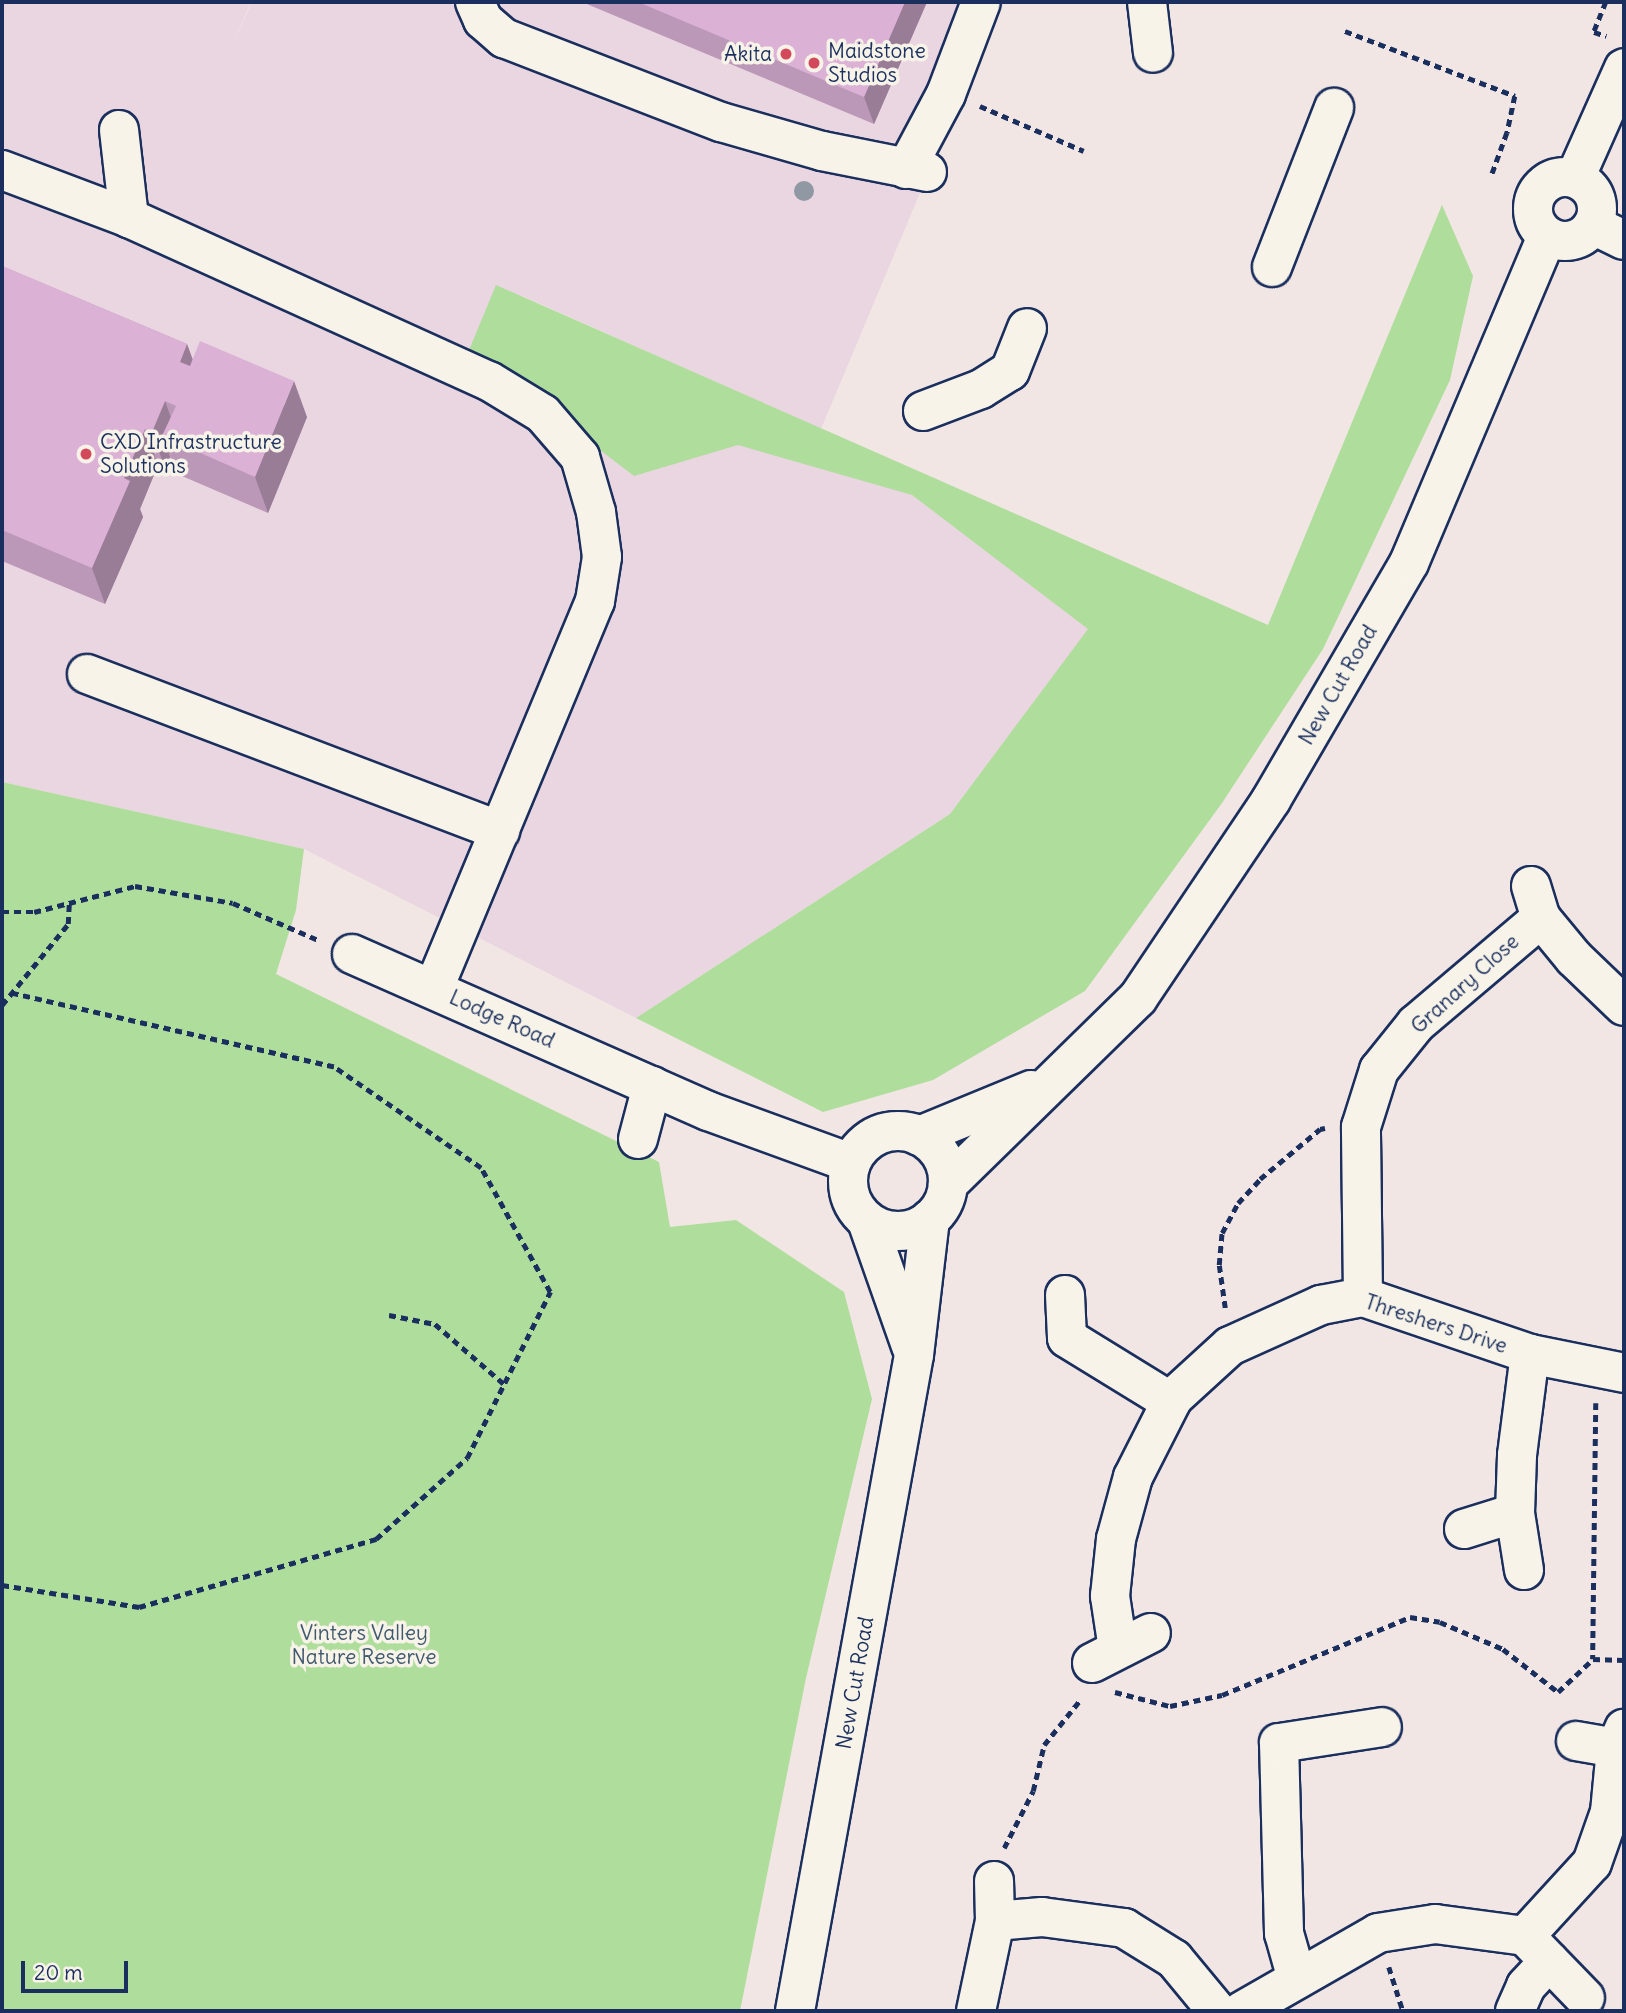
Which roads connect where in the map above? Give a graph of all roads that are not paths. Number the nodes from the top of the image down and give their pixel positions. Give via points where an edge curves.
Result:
1 (475, 2) edge
2 (981, 2) edge
3 (1147, 2) edge
4 (1153, 53) dead end
5 (1619, 53) edge
6 (1334, 108) dead end
7 (119, 130) dead end
8 (2, 170) edge
9 (1575, 178) junction
10 (129, 218) junction
11 (1609, 232) edge
12 (1547, 236) junction
13 (1272, 267) dead end
14 (1027, 328) dead end
15 (923, 411) dead end
16 (87, 674) dead end
17 (500, 831) junction
18 (352, 954) road end
19 (434, 989) junction
20 (1624, 1006) edge
21 (1048, 1083) junction
22 (652, 1086) junction
23 (919, 1136) junction
24 (638, 1139) dead end
25 (850, 1163) junction
26 (948, 1184) junction
27 (930, 1219) junction
28 (867, 1221) junction
29 (1065, 1294) dead end
30 (1363, 1297) junction
31 (1530, 1354) junction
32 (914, 1355) junction
33 (1610, 1370) edge
34 (1171, 1402) junction
35 (1515, 1513) junction
36 (1464, 1529) dead end
37 (1524, 1570) dead end
38 (1109, 1666) road end
39 (1382, 1727) dead end
40 (1620, 1739) edge
41 (1576, 1741) dead end
42 (994, 1881) road end
43 (995, 1921) junction
44 (1537, 1949) junction
45 (1297, 1979) junction
46 (1585, 1998) dead end
47 (795, 2011) edge
48 (976, 2011) edge
49 (1217, 2011) edge
50 (1242, 2011) edge
51 (1515, 2011) edge

1 - 2 street via 484,20 504,38 721,122 917,170
3 - 4 street
5 - 9 street
6 - 13 street
7 - 10 street
8 - 10 street
9 - 11 street via 1594,195
9 - 12 street via 1552,179 1535,196 1535,220
10 - 17 street via 489,381 542,414 580,457 603,557 595,601
11 - 12 street via 1586,233 1570,241
12 - 21 street, New Cut Road via 1409,563 1271,800 1138,998
14 - 15 street via 1010,370 982,389
16 - 17 street
17 - 19 street
18 - 19 street, Lodge Road
19 - 22 street, Lodge Road
20 - 30 street, Granary Close via 1574,958 1536,902 1416,1024 1379,1070 1363,1121
21 - 23 street, New Cut Road
21 - 26 street, New Cut Road
22 - 24 street
22 - 25 street, Lodge Road
23 - 25 street, New Cut Road via 903,1131 879,1135 859,1149
23 - 26 street via 941,1156
25 - 28 street, New Cut Road via 849,1194
26 - 27 street, New Cut Road
27 - 28 street via 899,1232
27 - 32 street, New Cut Road
28 - 32 street, New Cut Road
29 - 34 street via 1068,1338
30 - 31 street, Threshers Drive
30 - 34 street, Threshers Drive via 1321,1305 1239,1341
31 - 33 street, Threshers Drive
31 - 35 street, Threshers Drive
32 - 47 street, New Cut Road
34 - 38 street, Threshers Drive via 1133,1477 1116,1539
35 - 36 street
35 - 37 street, Threshers Drive
39 - 45 street via 1279,1743 1283,1933
40 - 41 street
40 - 44 street via 1610,1812 1591,1863
42 - 43 street
43 - 48 street
43 - 49 street via 1042,1917 1124,1928 1174,1959
44 - 45 street via 1435,1924 1378,1933
44 - 46 street
44 - 51 street
45 - 50 street

